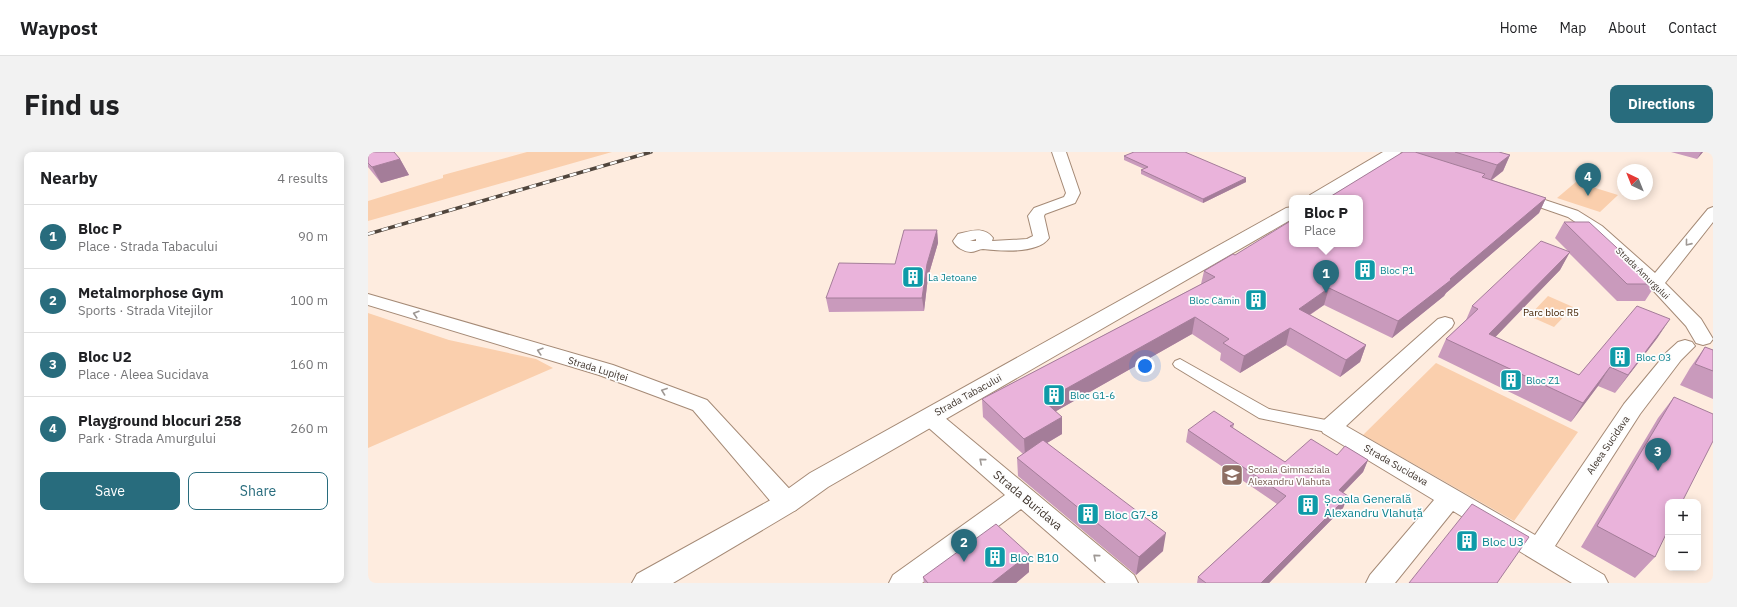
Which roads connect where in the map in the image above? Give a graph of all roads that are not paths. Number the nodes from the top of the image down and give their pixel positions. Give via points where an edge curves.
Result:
1 (1059, 152) edge
2 (1398, 155) edge
3 (1505, 191) edge
4 (1322, 195) edge
5 (1713, 212) edge
6 (1289, 214) edge
7 (983, 244) dead end
8 (1656, 283) junction
9 (368, 299) edge
10 (1445, 322) dead end
11 (1702, 346) edge
12 (1180, 364) dead end
13 (930, 416) junction
14 (1331, 427) junction
15 (1022, 495) junction
16 (1451, 497) junction
17 (787, 503) junction
18 (1539, 550) junction
19 (660, 580) edge
20 (902, 583) edge
21 (1126, 583) edge
22 (1379, 583) edge
23 (1595, 583) edge

1 - 7 street via 1073,193 1070,200 1039,211 1036,216 1041,238 1031,244
2 - 4 street
3 - 8 street, Strada Amurgului via 1573,214 1596,229
5 -> 8 street
6 - 13 street, Strada Tabacului
8 - 11 street, Strada Amurgului via 1694,323
17 -> 9 street, Strada Lupiței via 700,405 606,370
10 - 14 street
11 - 18 street, Aleea Sucidava via 1674,356 1632,409
12 - 14 street via 1265,414
15 -> 13 street, Strada Buridava
13 - 17 street, Strada Tabacului via 819,480
14 - 16 street, Strada Sucidava
15 - 20 street
21 -> 15 street, Strada Buridava
16 - 18 street, Strada Sucidava
16 - 22 street
17 - 19 street, Strada Tabacului
18 - 23 street, Strada Sucidava

